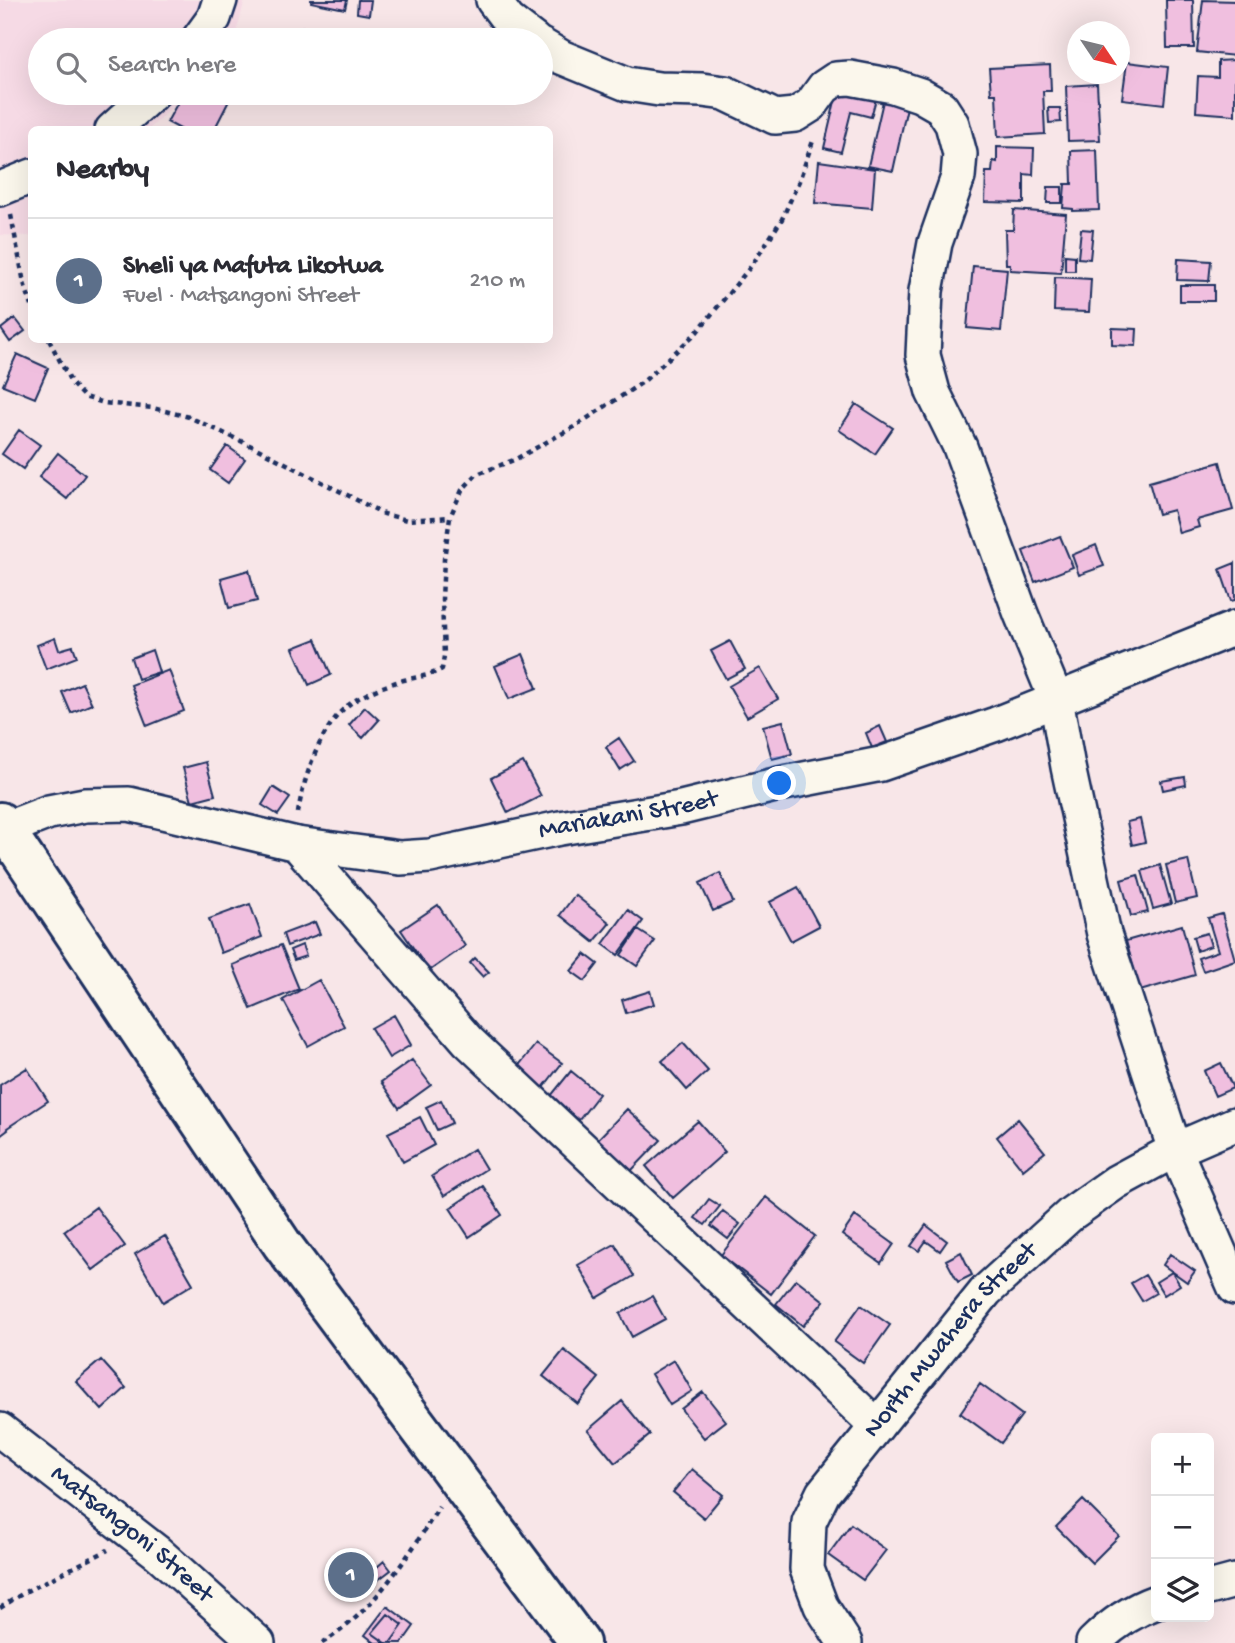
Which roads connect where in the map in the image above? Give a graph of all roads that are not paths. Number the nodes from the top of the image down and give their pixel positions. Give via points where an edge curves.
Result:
1 (220, 0) edge
2 (493, 0) edge
3 (207, 28) edge
4 (518, 28) edge
5 (553, 52) edge
6 (139, 105) edge
7 (116, 126) edge
8 (1235, 628) edge
9 (1056, 699) junction
10 (3, 826) edge
11 (297, 844) junction
12 (1235, 1124) edge
13 (1175, 1150) junction
14 (1235, 1288) edge
15 (877, 1426) junction
16 (0, 1430) edge
17 (1235, 1581) edge
18 (1214, 1587) edge
19 (1151, 1604) edge
20 (258, 1643) edge
21 (580, 1643) edge
22 (845, 1643) edge
23 (1093, 1643) edge

1 - 3 street
2 - 4 street
5 - 9 street via 626,84 725,93 775,117 794,115 836,79 850,78 893,86 941,107 952,124 960,154 958,177 926,291 923,355 933,392 960,447
6 - 7 street
8 - 9 street, Mariakani Street
9 - 11 street, Mariakani Street via 881,764 452,852 400,858
9 - 13 street via 1104,934
10 - 11 street, Mariakani Street via 85,805 129,804
10 - 21 highway via 282,1244
11 - 15 street via 468,1041
12 - 13 street, North Mwahera Street
13 - 14 street
13 - 15 street, North Mwahera Street via 1072,1213 986,1291
15 - 22 street, North Mwahera Street via 823,1493 809,1522 807,1569 821,1606
16 - 20 street, Matsangoni Street via 137,1536
17 - 18 street
19 - 23 street via 1108,1628

